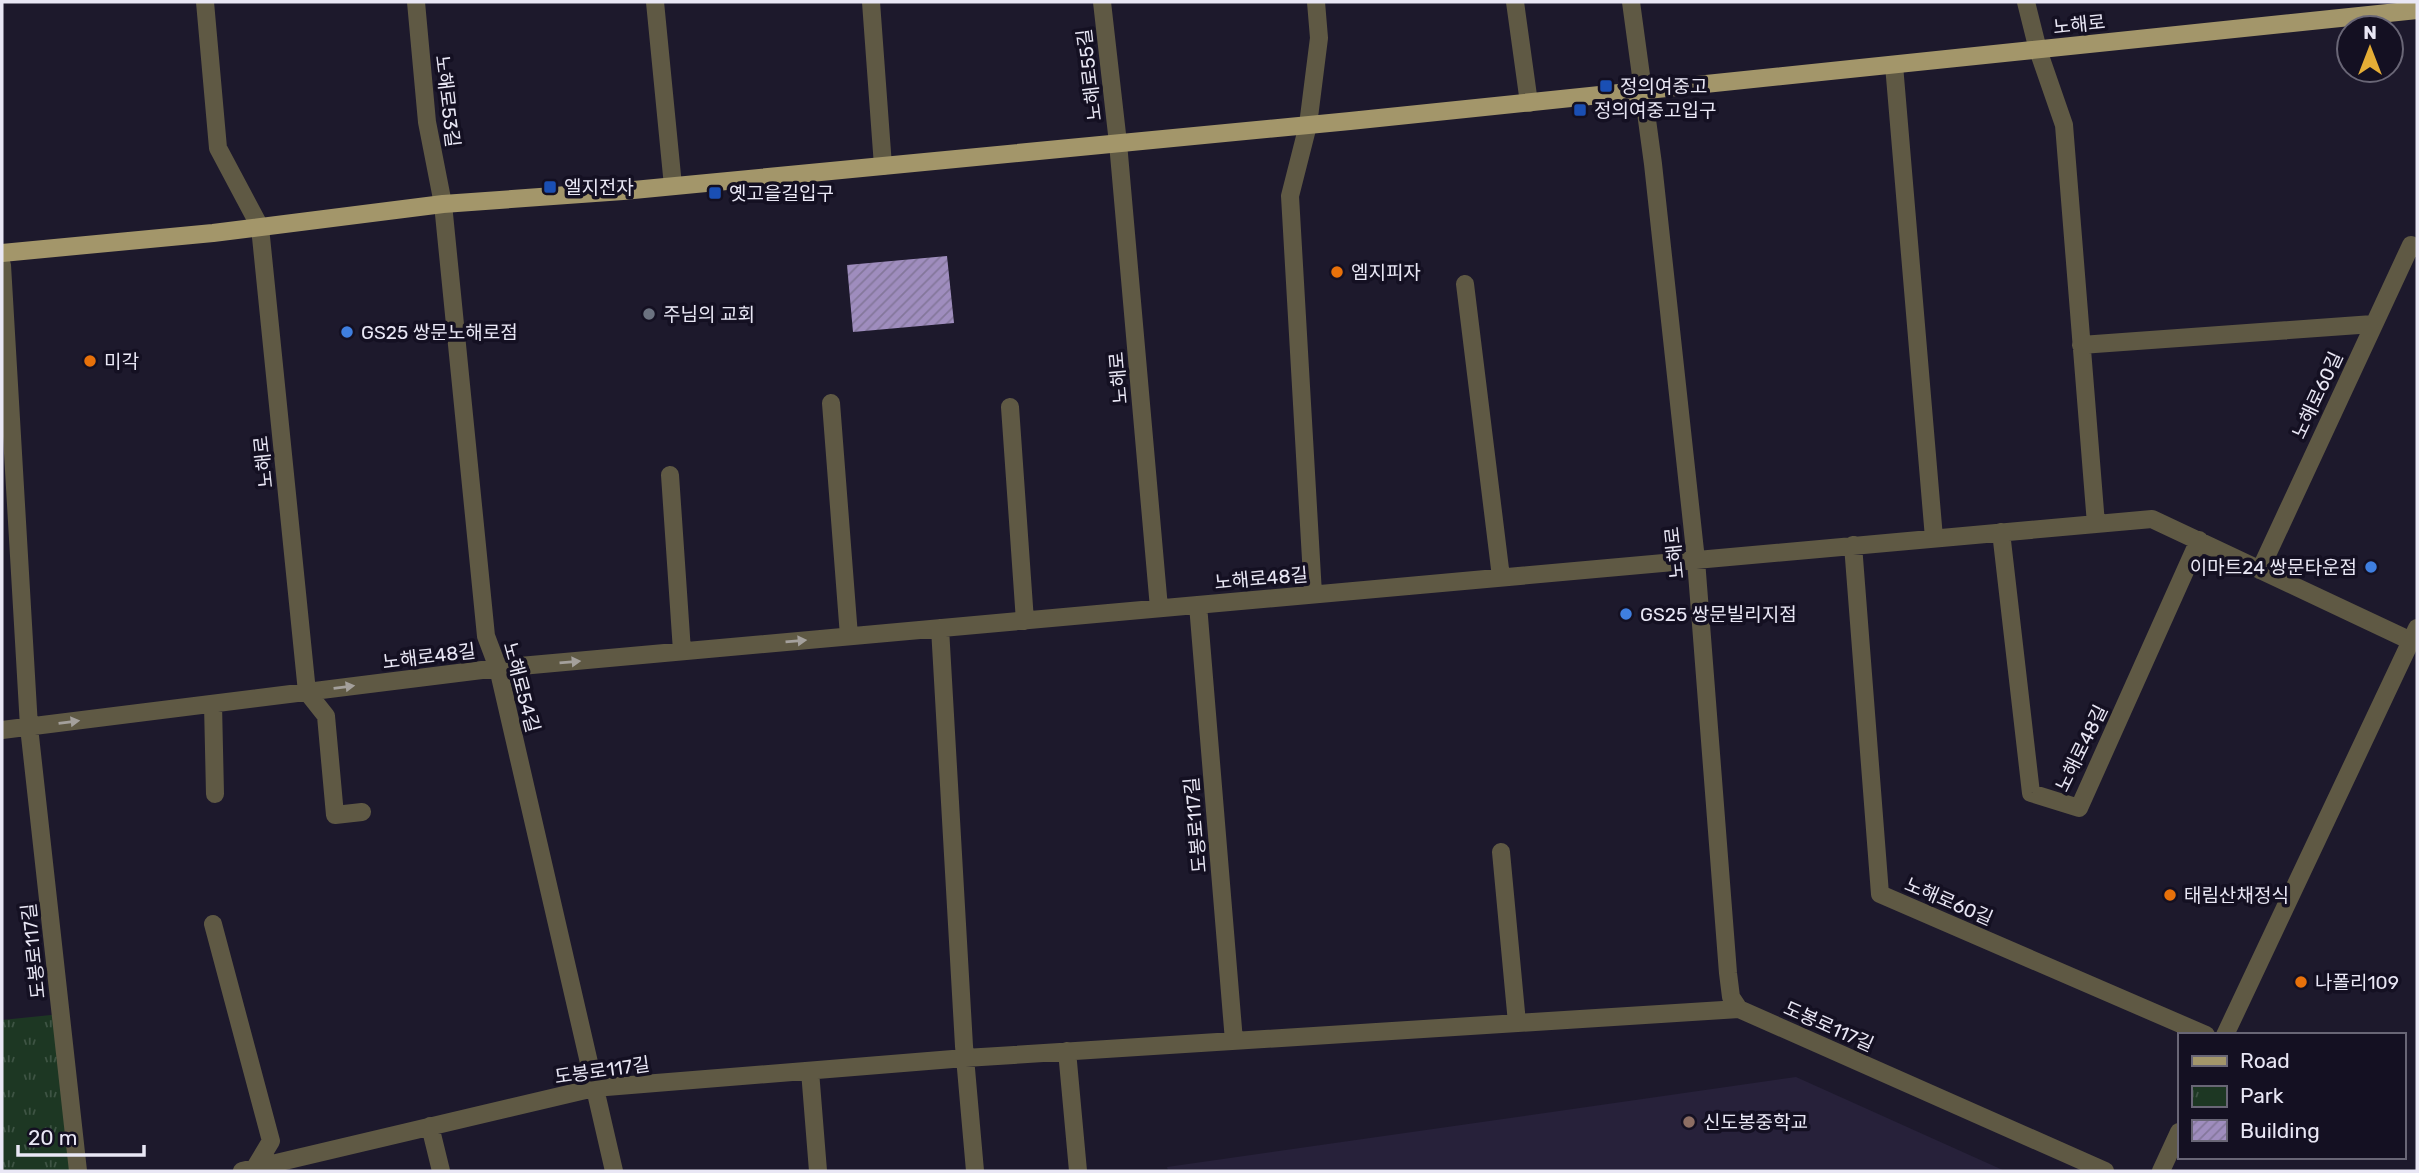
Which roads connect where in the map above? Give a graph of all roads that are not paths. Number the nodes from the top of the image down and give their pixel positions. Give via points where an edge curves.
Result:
1 (205, 2) edge
2 (416, 2) edge
3 (655, 2) edge
4 (871, 2) edge
5 (1102, 2) edge
6 (1316, 2) edge
7 (1515, 2) edge
8 (1631, 2) edge
9 (2026, 2) edge
10 (2417, 10) edge
11 (2038, 50) junction
12 (1894, 65) junction
13 (1642, 92) junction
14 (1529, 103) junction
15 (1308, 125) junction
16 (1118, 143) junction
17 (883, 166) junction
18 (673, 186) junction
19 (443, 204) junction
20 (260, 227) junction
21 (2417, 248) edge
22 (2, 253) edge
23 (2, 265) edge
24 (1465, 284) dead end
25 (2373, 324) junction
26 (2081, 345) junction
27 (831, 403) dead end
28 (1010, 407) dead end
29 (670, 475) dead end
30 (2096, 524) junction
31 (2001, 532) junction
32 (1934, 538) junction
33 (2199, 540) junction
34 (1853, 545) junction
35 (1696, 560) junction
36 (2260, 570) junction
37 (1501, 578) junction
38 (1313, 594) junction
39 (1198, 605) junction
40 (1159, 608) junction
41 (1025, 621) junction
42 (940, 628) junction
43 (2414, 634) edge
44 (849, 636) junction
45 (682, 652) junction
46 (498, 668) junction
47 (307, 692) junction
48 (213, 704) junction
49 (29, 727) junction
50 (2, 730) edge
51 (215, 794) dead end
52 (362, 812) dead end
53 (1501, 852) dead end
54 (213, 924) dead end
55 (1739, 1009) junction
56 (1517, 1023) junction
57 (2201, 1033) edge
58 (2226, 1033) edge
59 (1234, 1041) junction
60 (1067, 1051) junction
61 (965, 1058) junction
62 (810, 1071) junction
63 (594, 1088) junction
64 (430, 1126) junction
65 (2178, 1134) edge
66 (249, 1170) edge
67 (78, 1171) edge
68 (441, 1171) edge
69 (614, 1171) edge
70 (818, 1171) edge
71 (975, 1171) edge
72 (1078, 1171) edge
73 (2105, 1171) edge
74 (2161, 1171) edge

1 - 20 street, 노해로 via 218,148
2 - 19 street, 노해로53길 via 427,122
3 - 18 street
4 - 17 street
5 - 16 street, 노해로55길
6 - 15 street via 1319,38
7 - 14 street
8 - 13 street
9 - 11 street, 노해로
10 - 11 main road, 노해로
11 - 12 main road, 노해로
11 - 26 street, 노해로 via 2064,125
12 - 13 main road, 노해로
12 - 32 street
13 - 14 main road, 노해로
13 - 35 street, 노해로
14 - 15 main road, 노해로
15 - 16 main road, 노해로
15 - 38 street via 1290,196
16 - 17 main road, 노해로
16 - 40 street, 노해로
17 - 18 main road, 노해로
18 - 19 main road, 노해로
19 - 20 main road, 노해로
19 - 46 street, 노해로54길 via 486,636
20 - 22 main road, 노해로
20 - 47 street, 노해로
21 - 25 street, 노해로60길 via 2411,245
23 - 49 street
24 - 37 street
25 - 26 street
25 - 36 street, 노해로60길
26 - 30 street, 노해로
27 - 44 street
28 - 41 street
29 - 45 street
30 - 31 street, 노해로48길
30 - 33 street, 노해로48길 via 2152,519
31 - 32 street, 노해로48길
31 - 33 street, 노해로48길 via 2031,793 2079,808
32 - 34 street, 노해로48길
33 - 36 street, 노해로48길
34 - 35 street, 노해로48길
34 - 57 street, 노해로60길 via 1881,894
35 - 37 street, 노해로48길
35 - 55 street, 노해로 via 1728,973 1731,997
36 - 43 street, 노해로48길
37 - 38 street, 노해로48길
38 - 39 street, 노해로48길
39 - 40 street, 노해로48길
39 - 59 street, 도봉로117길
40 - 41 street, 노해로48길
41 - 42 street, 노해로48길
42 - 44 street, 노해로48길
42 - 61 street
43 - 58 street
45 -> 44 street, 노해로48길
46 -> 45 street, 노해로48길
47 -> 46 street, 노해로48길
46 - 63 street, 노해로54길
47 - 48 street, 노해로48길
47 - 52 street via 326,716 335,815
49 -> 48 street, 노해로48길
48 - 51 street
49 - 50 street, 노해로48길
49 - 67 street, 도봉로117길
53 - 56 street
54 - 66 street, 도봉로117길 via 271,1141
55 - 56 street, 도봉로117길
55 - 73 street, 도봉로117길
56 - 59 street, 도봉로117길
59 - 60 street, 도봉로117길
60 - 61 street, 도봉로117길
60 - 72 street
61 - 62 street, 도봉로117길
61 - 71 street
62 - 63 street, 도봉로117길
62 - 70 street
63 - 64 street, 도봉로117길
63 - 69 street, 노해로54길
64 - 66 street, 도봉로117길
64 - 68 street
65 - 74 street

